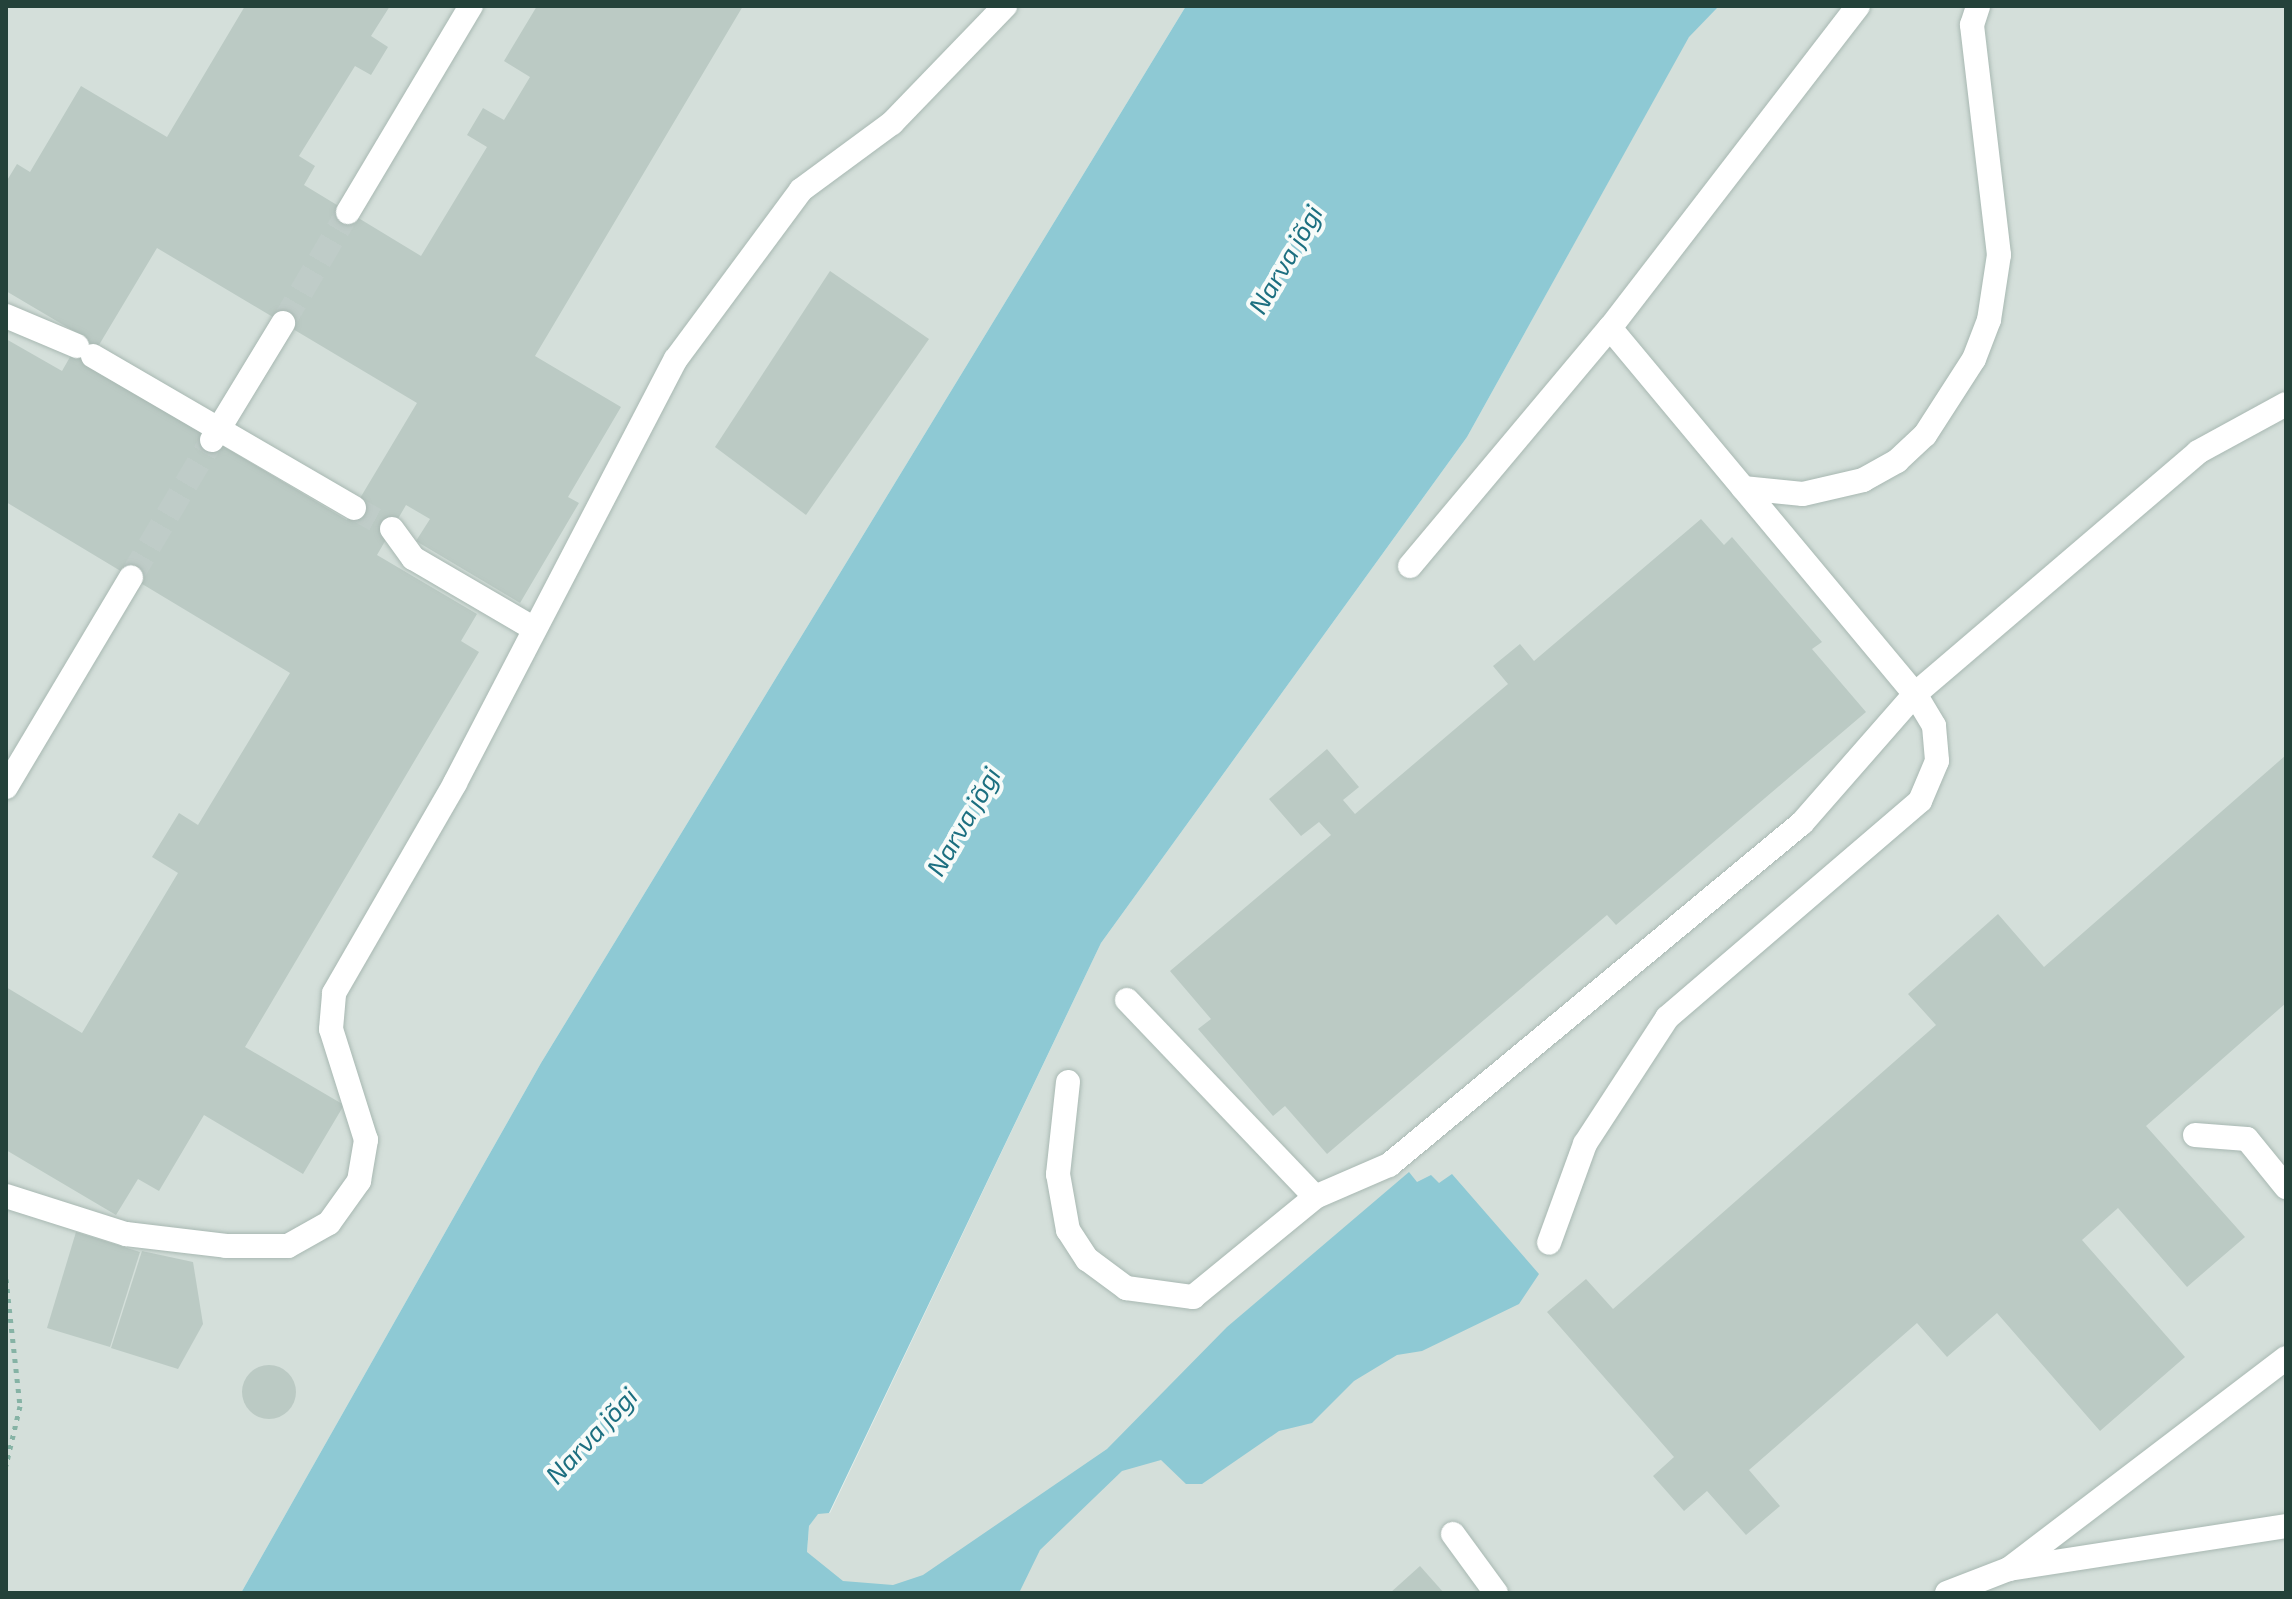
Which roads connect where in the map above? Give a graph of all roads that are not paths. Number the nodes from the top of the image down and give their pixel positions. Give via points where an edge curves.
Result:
1 (471, 6) edge
2 (1005, 6) edge
3 (1858, 6) edge
4 (1978, 6) edge
5 (348, 212) tunnel mouth
6 (6, 316) edge
7 (283, 323) tunnel mouth
8 (1610, 328) junction
9 (2286, 404) edge
10 (216, 434) junction
11 (1743, 488) junction
12 (354, 508) tunnel mouth
13 (392, 529) tunnel mouth
14 (1410, 566) dead end
15 (131, 577) tunnel mouth
16 (533, 628) junction
17 (1915, 694) junction
18 (6, 787) edge
19 (1127, 1000) dead end
20 (1068, 1082) dead end
21 (2195, 1135) dead end
22 (2286, 1187) edge
23 (6, 1196) edge
24 (1315, 1197) junction
25 (1549, 1243) dead end
26 (2286, 1358) edge
27 (2286, 1526) edge
28 (1453, 1534) dead end
29 (2009, 1569) junction
30 (1496, 1593) edge
31 (1947, 1593) edge

1 - 5 lane
2 - 16 lane via 892,123 801,190 676,359
3 - 8 lane
4 - 11 lane via 1972,25 1999,255 1974,359 1925,435 1897,461 1863,480 1803,494
6 - 10 lane via 85,351
7 - 10 lane
8 - 11 lane
8 - 14 lane
9 - 17 lane via 2198,452
10 - 12 lane
11 - 17 lane
13 - 16 lane via 413,558
15 - 18 lane
16 - 23 lane via 455,783 334,993 331,1029 366,1140 359,1181 329,1223 288,1246 226,1246 126,1234
17 - 24 lane via 1802,823 1389,1165
17 - 25 lane via 1934,726 1937,761 1920,801 1667,1018 1585,1144
19 - 24 lane
20 - 24 lane via 1060,1203 1087,1259 1126,1288 1193,1297
21 - 22 lane via 2247,1139
26 - 29 lane
27 - 29 lane
28 - 30 lane
29 - 31 lane

